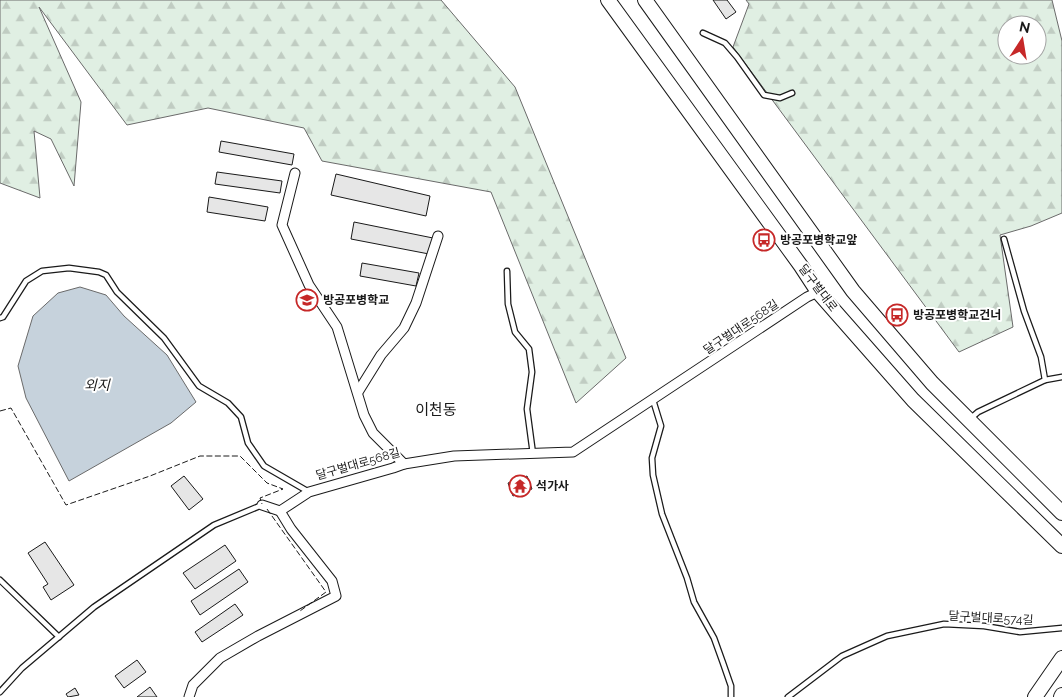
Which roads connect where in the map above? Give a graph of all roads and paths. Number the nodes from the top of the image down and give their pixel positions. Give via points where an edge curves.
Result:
1 (608, 0) edge
2 (645, 0) edge
3 (703, 33) dead end
4 (792, 93) dead end
5 (295, 173) dead end
6 (438, 236) dead end
7 (1004, 239) dead end
8 (507, 272) dead end
9 (818, 292) junction
10 (0, 318) edge
11 (1062, 377) edge
12 (1045, 380) junction
13 (358, 392) junction
14 (653, 400) junction
15 (969, 420) junction
16 (533, 454) junction
17 (404, 464) junction
18 (1024, 477) junction
19 (309, 492) junction
20 (262, 505) joint
21 (1062, 505) edge
22 (280, 511) junction
23 (1062, 513) edge
24 (1062, 546) edge
25 (0, 580) edge
26 (1062, 628) edge
27 (59, 637) junction
28 (1062, 658) edge
29 (0, 692) edge
30 (189, 697) edge
31 (730, 697) edge
32 (788, 697) edge
33 (1035, 697) edge

1 - 9 main road, 달구벌대로
2 - 15 main road, 달구벌대로 via 853,291 932,383
3 - 4 lane via 725,43 764,95 780,98
5 - 13 street via 282,226 309,285 337,327
6 - 13 street via 416,303 404,328 381,355
7 - 12 lane via 1041,357
8 - 16 lane via 508,304 515,332 529,349 532,372 527,409
9 - 14 street, 달구벌대로568길
9 - 24 main road, 달구벌대로 via 913,400
10 - 19 lane, 달구벌대로568길 via 26,281 42,271 69,268 106,275 117,292 164,338 198,386 228,403 241,417 248,443 264,466
11 - 12 lane
12 - 15 lane via 978,412
13 - 17 street via 373,433
14 - 16 street, 달구벌대로568길 via 573,452
14 - 31 lane via 661,426 652,458 660,504 694,602 714,638 731,686
15 - 18 main road, 달구벌대로
16 - 17 street, 달구벌대로568길 via 454,456
17 - 19 street, 달구벌대로568길
18 - 21 street
18 - 23 main road, 달구벌대로
19 - 22 street
20 - 22 street
20 - 27 lane via 214,525 94,607
22 - 30 street via 290,529 332,581 336,596 220,658 192,685
25 - 27 lane
26 - 32 lane, 달구벌대로574길 via 1020,632 944,624 887,636 842,656
27 - 29 lane via 22,668
28 - 33 main road

